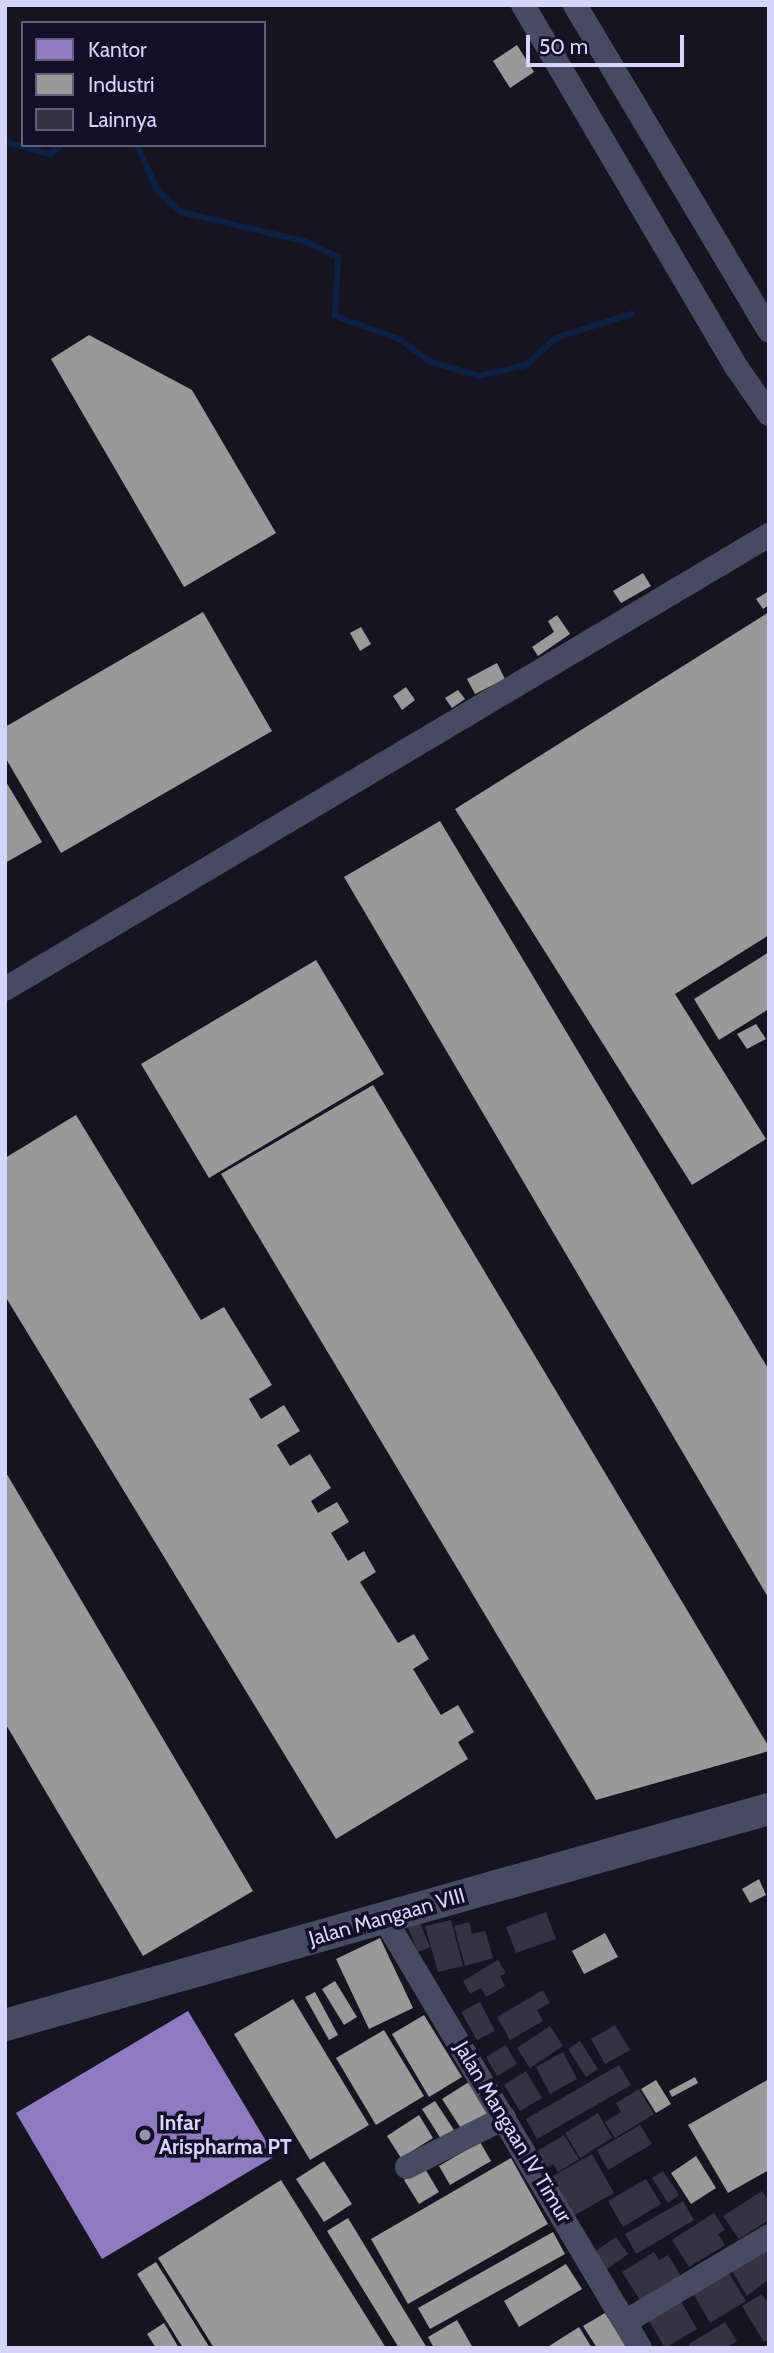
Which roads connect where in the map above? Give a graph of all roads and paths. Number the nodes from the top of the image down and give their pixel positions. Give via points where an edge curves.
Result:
1 (523, 5) edge
2 (575, 5) edge
3 (769, 331) edge
4 (769, 414) edge
5 (769, 535) edge
6 (5, 989) edge
7 (769, 1809) edge
8 (384, 1918) junction
9 (5, 2025) edge
10 (504, 2118) junction
11 (407, 2167) dead end
12 (769, 2236) edge
13 (625, 2322) junction
14 (640, 2348) edge

1 - 4 street via 737,368
2 - 3 street
5 - 6 street
7 - 8 street, Jalan Mangaan VIII
8 - 9 street, Jalan Mangaan VIII
8 - 10 street, Jalan Mangaan IV Timur
10 - 11 street
10 - 13 street, Jalan Mangaan IV Timur
12 - 13 street
13 - 14 street, Jalan Mangaan IV Timur

